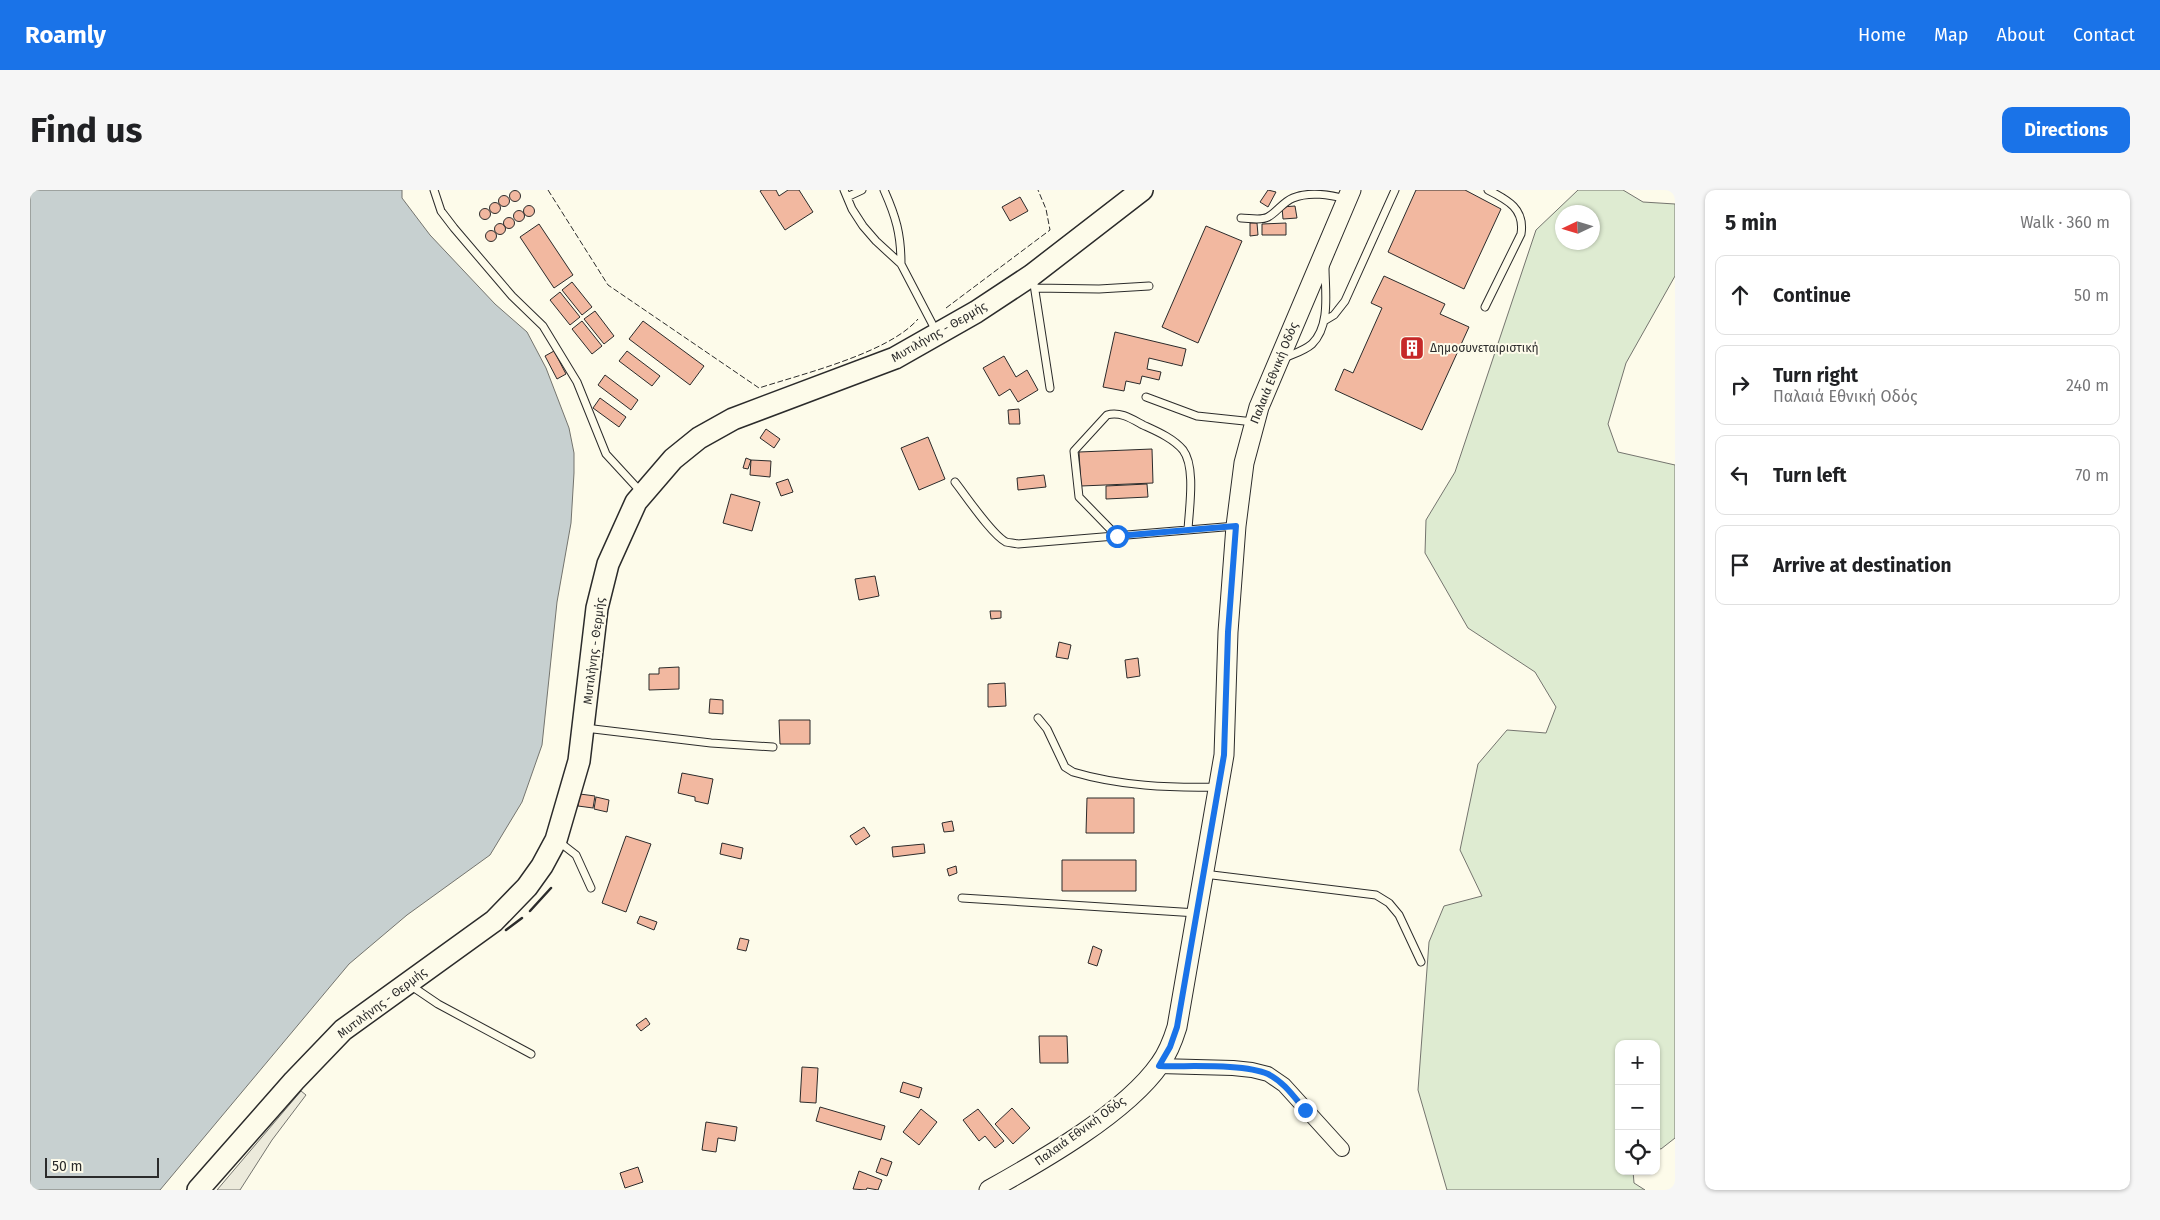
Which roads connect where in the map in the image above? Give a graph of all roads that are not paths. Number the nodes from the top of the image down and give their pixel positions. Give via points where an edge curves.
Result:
1 (434, 190) edge
2 (862, 190) edge
3 (884, 190) edge
4 (1142, 190) edge
5 (1395, 190) edge
6 (1488, 190) edge
7 (846, 194) edge
8 (1349, 195) edge
9 (1241, 218) dead end
10 (1326, 250) junction
11 (901, 264) junction
12 (1033, 281) junction
13 (1149, 286) dead end
14 (1485, 308) dead end
15 (1324, 321) junction
16 (937, 334) junction
17 (1279, 360) junction
18 (1050, 388) dead end
19 (1146, 397) dead end
20 (1254, 422) junction
21 (955, 482) dead end
22 (643, 494) junction
23 (1236, 526) junction
24 (1188, 530) junction
25 (1117, 536) junction
26 (1038, 718) dead end
27 (584, 728) junction
28 (773, 746) dead end
29 (1218, 788) junction
30 (556, 840) junction
31 (1204, 874) junction
32 (591, 888) dead end
33 (962, 898) dead end
34 (1197, 913) junction
35 (1421, 962) dead end
36 (407, 984) junction
37 (531, 1054) dead end
38 (1159, 1066) junction
39 (1342, 1150) dead end
40 (198, 1190) edge
41 (989, 1190) edge

1 - 22 lane via 441,212 512,296 544,326 577,382 606,454
2 - 7 lane
3 - 11 lane via 900,231
4 - 12 main road, Μυτιλήνης - Θερμής
5 - 15 lane via 1345,301 1334,315
6 - 14 lane via 1515,206 1522,225 1521,234
7 - 11 lane via 863,226
8 - 9 lane via 1306,195 1293,198 1269,217
8 - 10 main road, Παλαιά Εθνική Οδός
10 - 15 lane
10 - 17 main road, Παλαιά Εθνική Οδός
11 - 16 lane
12 - 13 lane via 1099,289
12 - 16 main road, Μυτιλήνης - Θερμής
12 - 18 lane
15 - 17 lane via 1311,345
16 - 22 main road, Μυτιλήνης - Θερμής via 895,358 733,419 699,438 673,459
17 - 20 main road, Παλαιά Εθνική Οδός
19 - 20 lane via 1197,416
20 - 23 main road, Παλαιά Εθνική Οδός via 1244,463
21 - 25 lane via 1000,538 1008,543
22 - 27 main road, Μυτιλήνης - Θερμής via 636,502 608,564 597,608
23 - 24 lane
23 - 29 main road, Παλαιά Εθνική Οδός via 1224,755
24 - 25 lane
24 - 25 lane via 1190,474 1187,456 1162,434 1127,416 1113,413 1107,415 1074,451 1079,497
26 - 29 lane via 1047,729 1065,767 1073,772 1136,785
27 - 28 lane via 711,743
27 - 30 main road, Μυτιλήνης - Θερμής via 579,761
29 - 31 main road, Παλαιά Εθνική Οδός
30 - 32 lane via 576,855
30 - 36 main road, Μυτιλήνης - Θερμής via 527,887 494,921
31 - 34 main road, Παλαιά Εθνική Οδός
31 - 35 lane via 1376,895 1390,903 1399,915
33 - 34 lane
34 - 38 main road, Παλαιά Εθνική Οδός via 1177,1027
36 - 37 lane
36 - 40 main road, Μυτιλήνης - Θερμής via 343,1030
38 - 39 street via 1233,1068 1268,1074 1284,1085
38 - 41 main road, Παλαιά Εθνική Οδός via 1113,1111 1039,1162

